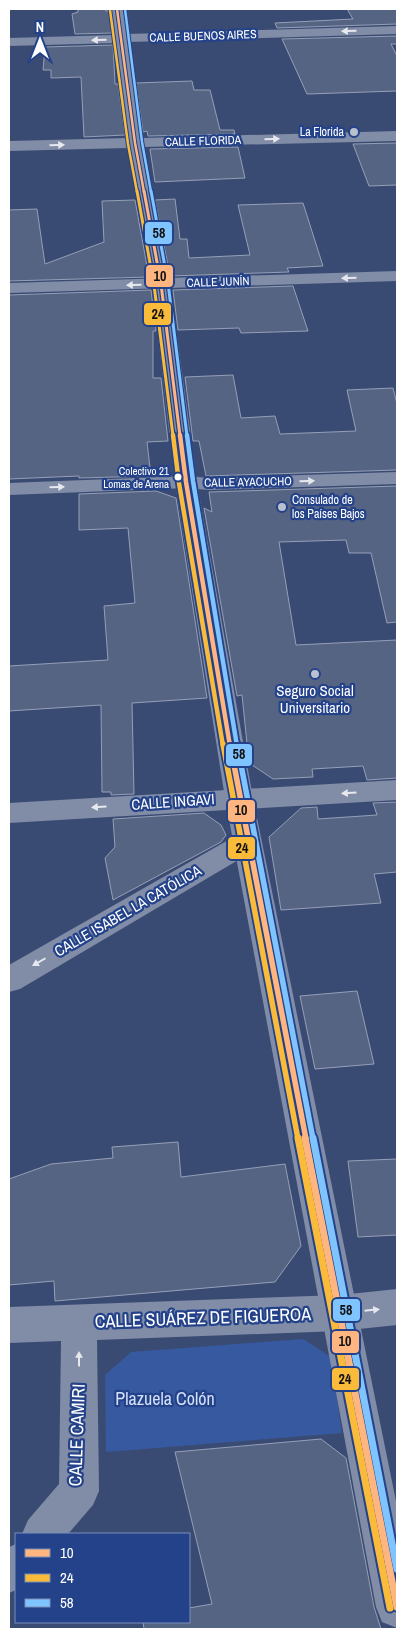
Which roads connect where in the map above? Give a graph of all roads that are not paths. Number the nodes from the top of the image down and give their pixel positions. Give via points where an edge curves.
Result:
1 (117, 9) edge
2 (382, 16) dead end
3 (394, 30) edge
4 (122, 39) junction
5 (9, 42) edge
6 (397, 43) edge
7 (397, 136) edge
8 (135, 143) junction
9 (9, 146) edge
10 (397, 276) edge
11 (161, 284) junction
12 (9, 288) edge
13 (397, 478) edge
14 (186, 482) junction
15 (9, 489) edge
16 (397, 790) edge
17 (239, 798) junction
18 (9, 813) edge
19 (247, 842) junction
20 (9, 980) edge
21 (397, 1307) edge
22 (340, 1313) junction
23 (79, 1322) junction
24 (9, 1325) edge
25 (43, 1533) edge
26 (397, 1607) edge

1 - 4 street
2 - 3 street
3 -> 4 street, CALLE BUENOS AIRES
3 - 6 street
4 -> 5 street, CALLE BUENOS AIRES
4 - 8 street
8 -> 7 street, CALLE FLORIDA
9 -> 8 street, CALLE FLORIDA
8 - 11 street
10 -> 11 street, CALLE JUNÍN
11 -> 12 street, CALLE JUNÍN
11 - 14 street
14 -> 13 street, CALLE AYACUCHO
15 -> 14 street, CALLE AYACUCHO
14 - 17 street
16 -> 17 street, CALLE INGAVI
17 -> 18 street, CALLE INGAVI
17 - 19 street
19 -> 20 street, CALLE ISABEL LA CATÓLICA
19 - 22 street
22 -> 21 street, CALLE SUÁREZ DE FIGUEROA
22 - 23 street, CALLE SUÁREZ DE FIGUEROA
22 - 26 street
23 - 24 street, CALLE SUÁREZ DE FIGUEROA
25 -> 23 street, CALLE CAMIRI via 79,1491

